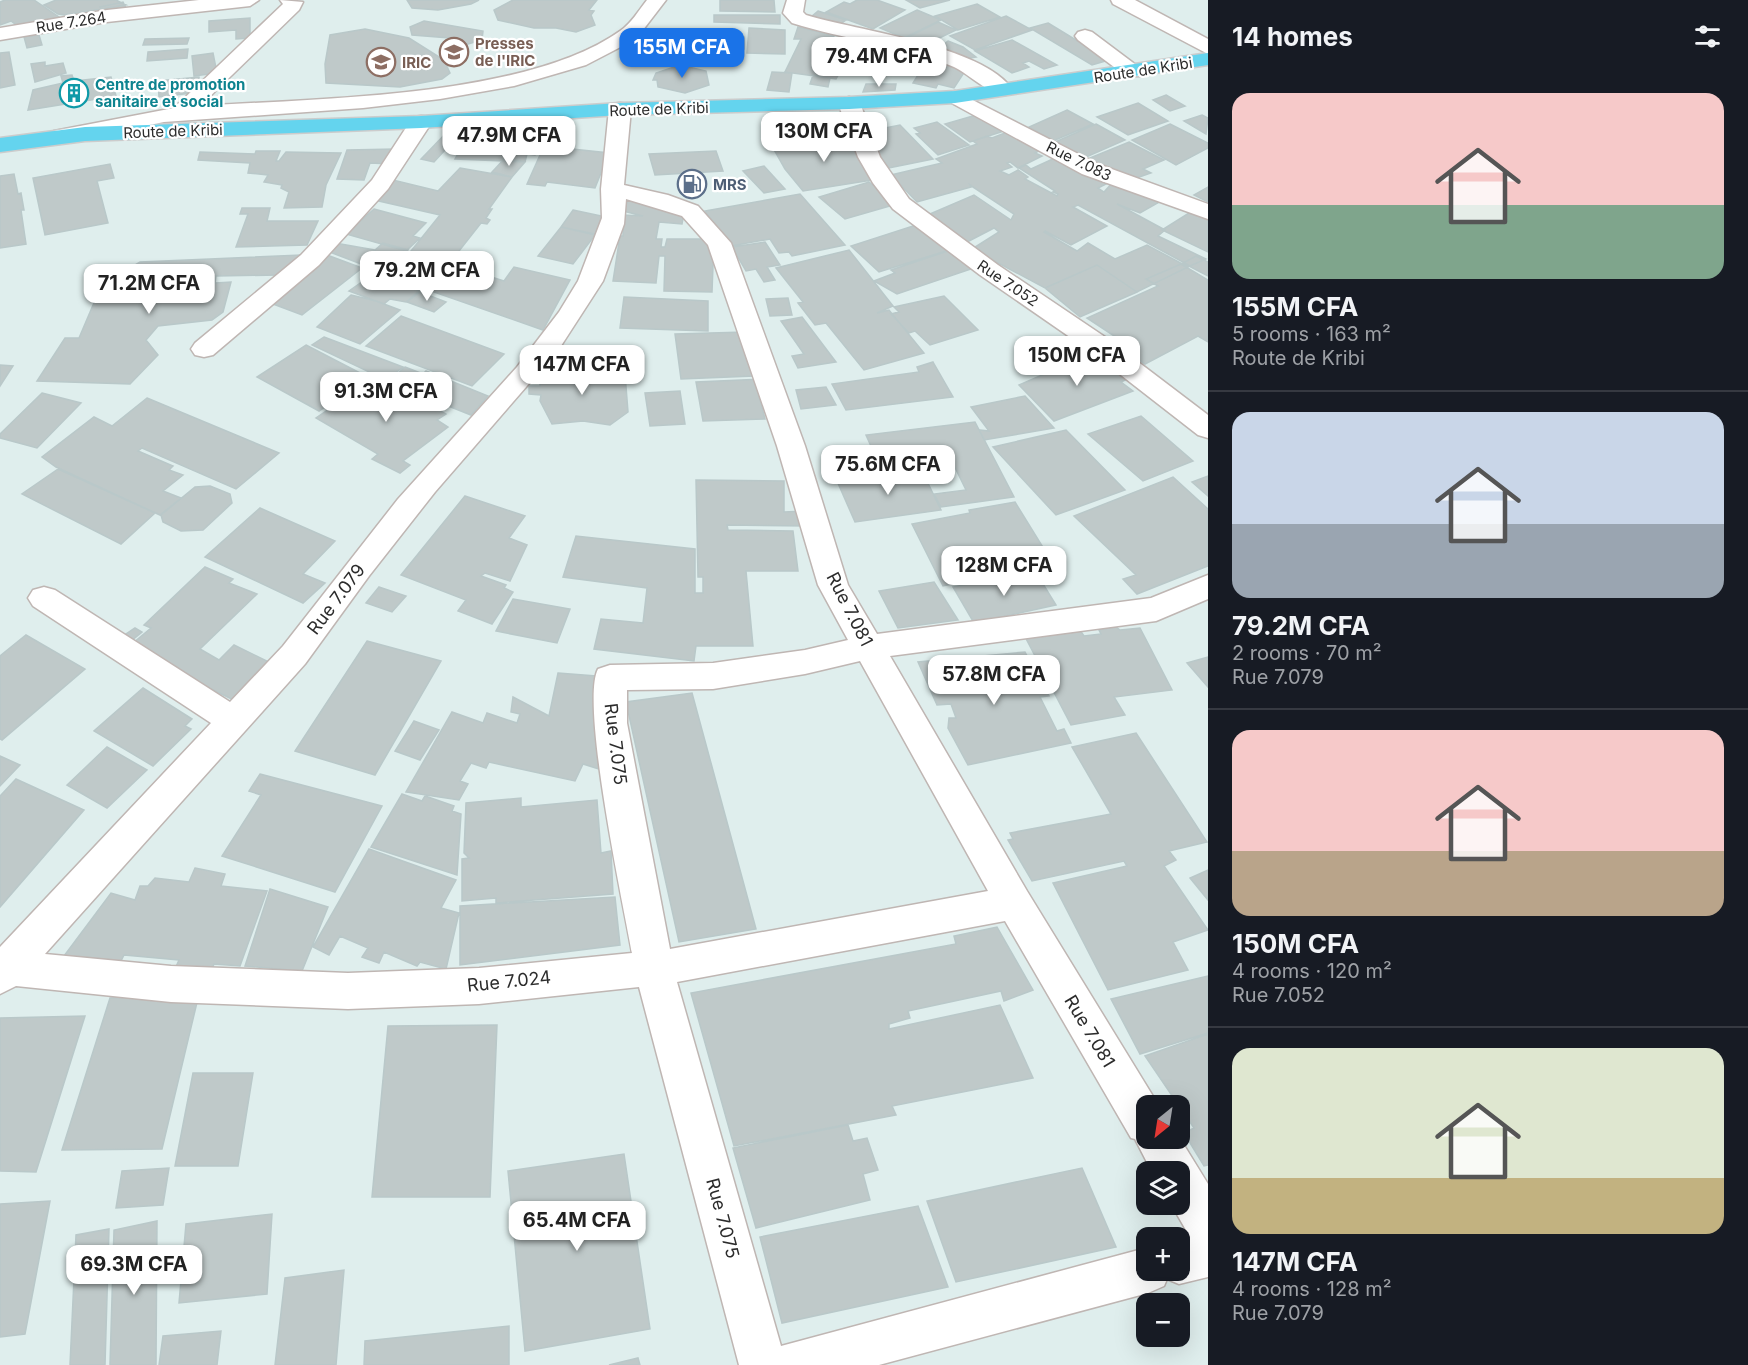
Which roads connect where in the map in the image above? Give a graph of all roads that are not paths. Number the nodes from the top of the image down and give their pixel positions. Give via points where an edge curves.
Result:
1 (250, 0) edge
2 (289, 0) edge
3 (657, 0) edge
4 (796, 0) edge
5 (1120, 0) edge
6 (0, 34) edge
7 (1085, 36) dead end
8 (1208, 48) edge
9 (1208, 59) edge
10 (1133, 72) junction
11 (1003, 90) junction
12 (955, 98) junction
13 (849, 103) junction
14 (620, 109) junction
15 (180, 114) junction
16 (421, 122) junction
17 (57, 136) junction
18 (0, 145) edge
19 (612, 189) junction
20 (1208, 212) edge
21 (204, 349) dead end
22 (1208, 429) edge
23 (1208, 586) edge
24 (44, 598) dead end
25 (869, 647) junction
26 (233, 721) junction
27 (1014, 903) junction
28 (3, 969) edge
29 (654, 969) junction
30 (1136, 1106) edge
31 (1190, 1195) edge
32 (1208, 1225) edge
33 (1208, 1255) edge
34 (1190, 1259) edge
35 (1136, 1273) edge
36 (763, 1365) edge
37 (792, 1365) edge

1 - 6 street, Rue 7.264 via 107,16
2 - 15 street via 292,6
3 - 15 street via 635,29 618,42 549,73 423,95
4 - 11 street via 793,13 799,19 950,59 984,73
5 - 8 street
7 - 10 street
9 - 10 main road, Route de Kribi
10 - 11 main road, Route de Kribi
11 - 12 main road, Route de Kribi
12 - 13 main road, Route de Kribi
12 - 20 street, Rue 7.083 via 1090,169
13 - 14 main road, Route de Kribi
13 - 22 street, Rue 7.052 via 869,157 901,204 988,270 1099,345
14 - 16 main road, Route de Kribi
14 - 19 street
15 - 17 street
16 - 17 main road, Route de Kribi
16 - 21 street via 380,184 310,260
17 - 18 main road, Route de Kribi
19 - 25 street, Rue 7.081 via 690,211 720,243 791,446 833,585
19 - 26 street, Rue 7.079 via 617,208 596,271 552,344 427,484 294,655
23 - 25 street, Rue 7.075 via 1156,609
24 - 26 street
25 - 27 street, Rue 7.081
25 - 29 street, Rue 7.075 via 805,662 713,676 610,678 610,723
26 - 28 street, Rue 7.079
27 - 29 street, Rue 7.024
27 - 30 street, Rue 7.081
28 - 29 street, Rue 7.024 via 171,984 348,991 479,986
29 - 36 street, Rue 7.075
31 - 32 street
33 - 34 street
35 - 37 street

